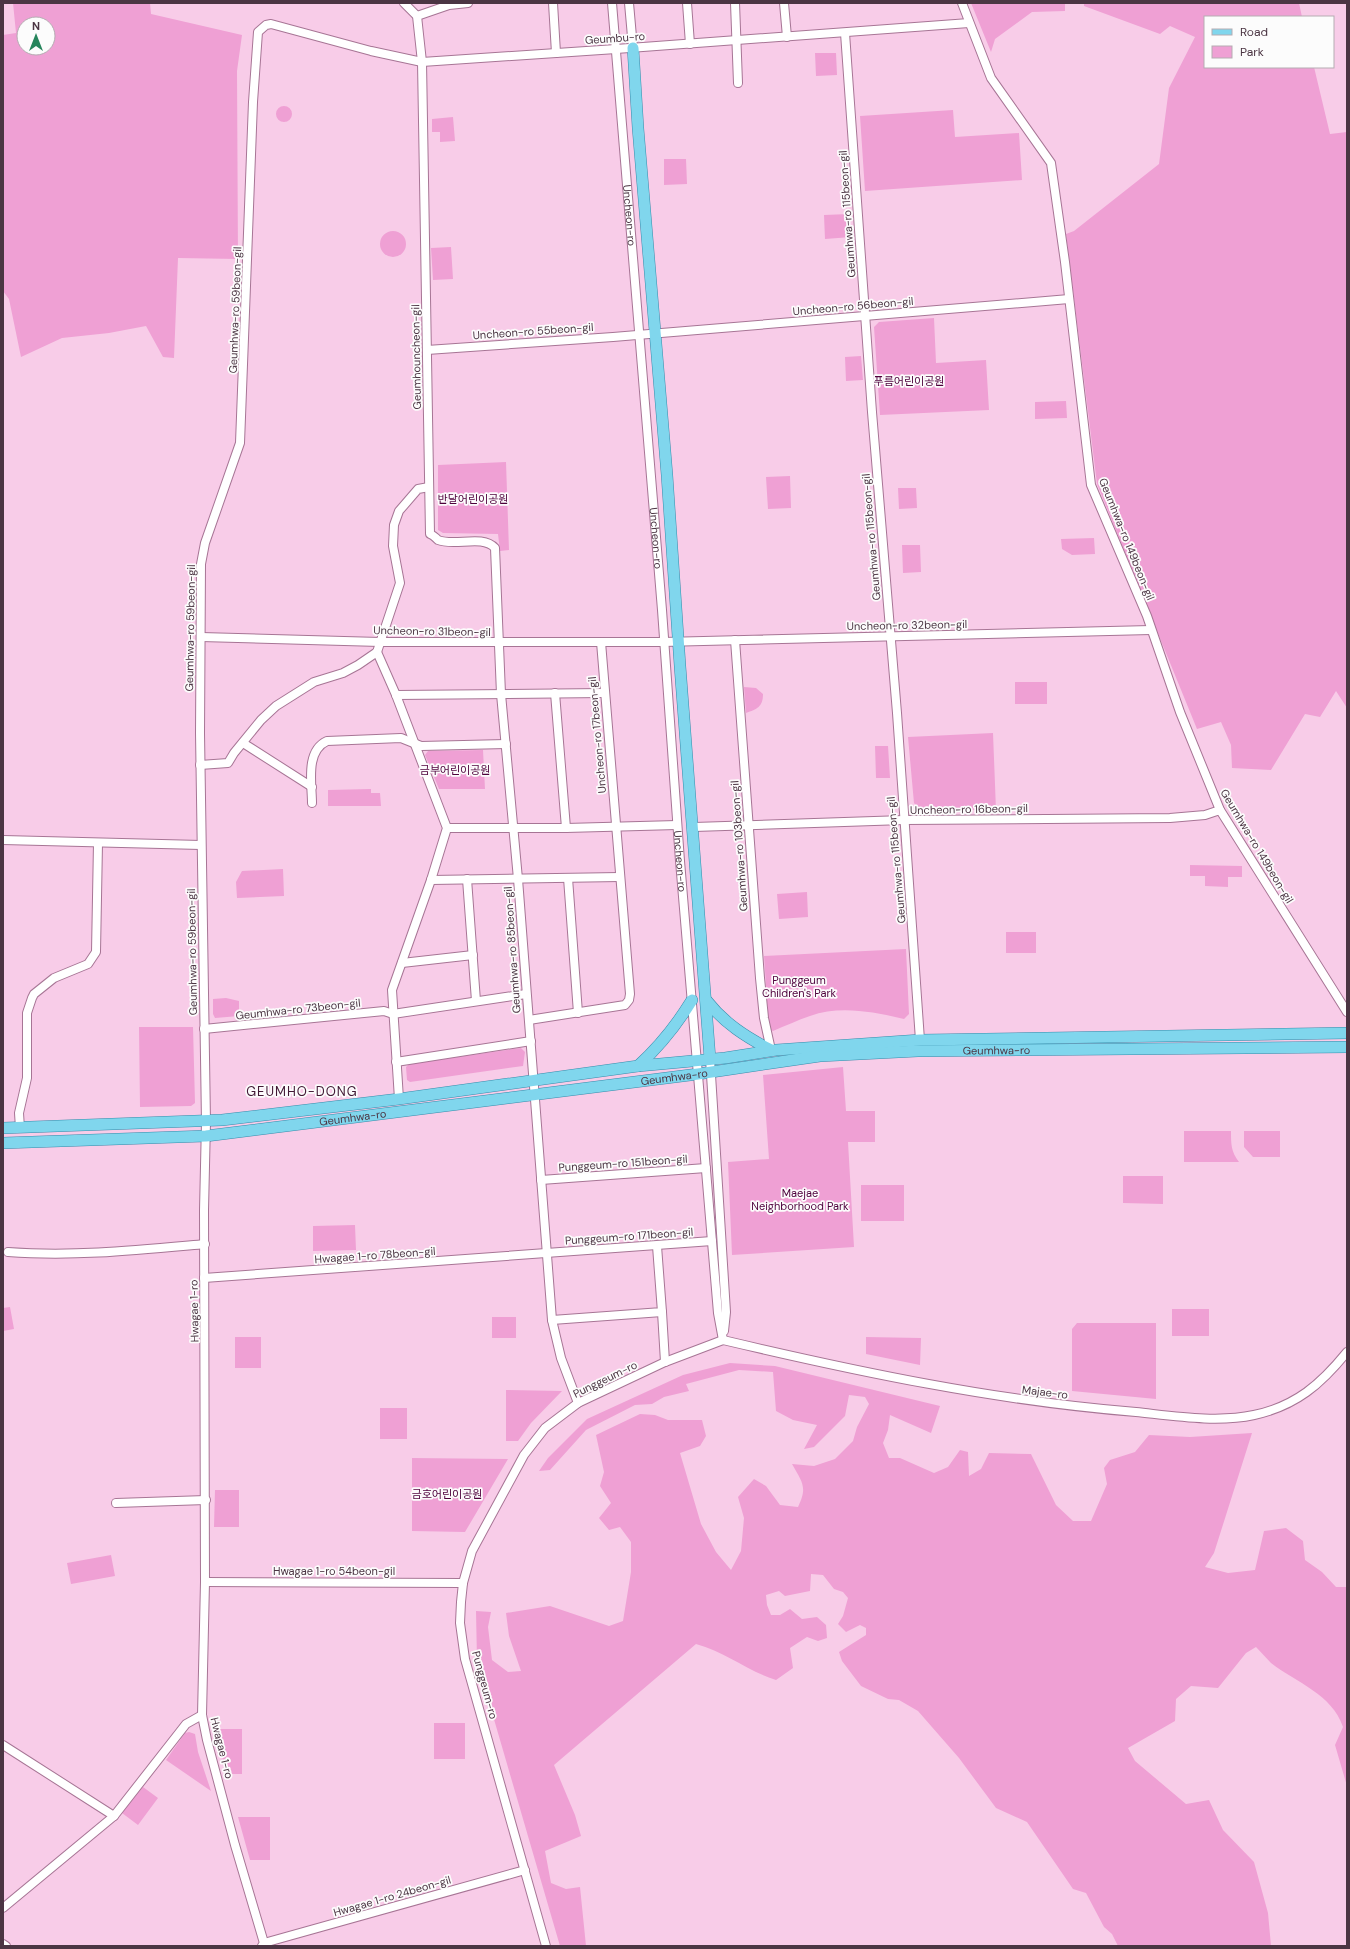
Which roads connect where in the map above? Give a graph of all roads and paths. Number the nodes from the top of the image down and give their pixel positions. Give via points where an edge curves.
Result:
1 (404, 3) edge
2 (468, 3) edge
3 (553, 3) edge
4 (612, 3) edge
5 (629, 3) edge
6 (687, 3) edge
7 (735, 3) edge
8 (784, 3) edge
9 (962, 3) edge
10 (417, 16) junction
11 (969, 23) junction
12 (266, 24) joint
13 (845, 33) junction
14 (787, 37) junction
15 (737, 40) junction
16 (690, 44) junction
17 (633, 48) junction
18 (616, 49) junction
19 (556, 52) junction
20 (422, 62) junction
21 (738, 83) dead end
22 (1069, 299) junction
23 (866, 316) junction
24 (656, 333) junction
25 (640, 334) junction
26 (427, 350) junction
27 (429, 487) junction
28 (1151, 630) junction
29 (890, 636) junction
30 (201, 637) junction
31 (735, 640) junction
32 (679, 641) junction
33 (380, 642) junction
34 (601, 642) junction
35 (663, 642) junction
36 (499, 643) junction
37 (377, 652) junction
38 (555, 693) junction
39 (604, 693) junction
40 (501, 694) junction
41 (396, 696) junction
42 (414, 742) junction
43 (242, 743) junction
44 (506, 744) junction
45 (200, 765) junction
46 (312, 787) junction
47 (312, 803) dead end
48 (1220, 810) junction
49 (904, 820) junction
50 (677, 824) junction
51 (749, 825) junction
52 (616, 826) junction
53 (694, 827) junction
54 (447, 828) junction
55 (513, 828) junction
56 (566, 828) junction
57 (3, 840) edge
58 (98, 843) junction
59 (201, 844) junction
60 (620, 877) junction
61 (568, 878) junction
62 (467, 879) junction
63 (518, 879) junction
64 (431, 880) junction
65 (473, 955) junction
66 (402, 963) junction
67 (526, 994) junction
68 (692, 1000) junction
69 (476, 1001) junction
70 (707, 1001) junction
71 (1347, 1012) edge
72 (578, 1013) junction
73 (393, 1014) junction
74 (529, 1020) junction
75 (204, 1029) junction
76 (1347, 1033) edge
77 (920, 1040) junction
78 (531, 1041) junction
79 (1347, 1047) edge
80 (770, 1050) junction
81 (710, 1059) junction
82 (696, 1060) junction
83 (396, 1062) junction
84 (638, 1066) junction
85 (711, 1072) junction
86 (698, 1074) junction
87 (534, 1079) junction
88 (536, 1094) junction
89 (399, 1099) junction
90 (206, 1122) junction
91 (3, 1128) edge
92 (20, 1128) junction
93 (206, 1136) junction
94 (3, 1143) edge
95 (706, 1168) junction
96 (541, 1180) junction
97 (712, 1240) junction
98 (204, 1244) junction
99 (657, 1246) junction
100 (8, 1252) dead end
101 (547, 1253) junction
102 (204, 1278) junction
103 (662, 1312) junction
104 (552, 1320) junction
105 (723, 1340) junction
106 (1347, 1352) edge
107 (665, 1362) junction
108 (578, 1403) junction
109 (206, 1500) junction
110 (116, 1503) dead end
111 (205, 1582) junction
112 (463, 1583) junction
113 (202, 1715) junction
114 (3, 1745) edge
115 (114, 1816) junction
116 (525, 1870) junction
117 (3, 1908) edge
118 (3, 1944) edge
119 (263, 1945) edge
120 (6, 1946) edge
121 (546, 1946) edge

1 - 10 street
2 - 10 street via 449,5
3 - 19 street
4 - 18 street, Uncheon-ro
5 - 17 street, Uncheon-ro
6 - 16 street
7 - 15 street
8 - 14 street
9 - 11 street, Geumhwa-ro 149beon-gil
10 - 20 street, Geumhouncheon-gil
11 - 13 street, Geumbu-ro
11 - 22 street, Geumhwa-ro 149beon-gil via 991,78 1051,163
12 - 20 street, Geumbu-ro
12 - 30 street, Geumhwa-ro 59beon-gil via 258,32 256,42 240,443 205,542 200,582
13 - 14 street, Geumbu-ro
13 - 23 street, Geumhwa-ro 115beon-gil
14 - 15 street, Geumbu-ro
15 - 16 street, Geumbu-ro
15 - 21 street
16 - 17 street, Geumbu-ro
17 - 18 street, Geumbu-ro
17 - 24 main road, Uncheon-ro
18 - 19 street, Geumbu-ro
18 - 25 street, Uncheon-ro
19 - 20 street, Geumbu-ro
20 - 26 street, Geumhouncheon-gil
22 - 23 street, Uncheon-ro 56beon-gil
22 - 28 street, Geumhwa-ro 149beon-gil via 1091,485
23 - 24 street, Uncheon-ro 56beon-gil
23 - 29 street, Geumhwa-ro 115beon-gil
24 - 25 street, Uncheon-ro 56beon-gil
24 - 32 main road, Uncheon-ro
25 - 26 street, Uncheon-ro 55beon-gil
25 - 35 street, Uncheon-ro
26 - 27 street, Geumhouncheon-gil
27 - 33 street via 418,489 399,511 394,524 393,546 400,583
27 - 36 street, Geumhouncheon-gil via 430,534 438,540 485,542 495,548
28 - 29 street, Uncheon-ro 32beon-gil
28 - 48 street, Geumhwa-ro 149beon-gil via 1180,712
29 - 31 street, Uncheon-ro 32beon-gil
29 - 49 street, Geumhwa-ro 115beon-gil
30 - 33 street, Uncheon-ro 31beon-gil
30 - 45 street, Geumhwa-ro 59beon-gil
31 - 32 street, Uncheon-ro 32beon-gil
31 - 51 street, Geumhwa-ro 103beon-gil
32 - 35 street, Uncheon-ro 32beon-gil
32 - 53 main road, Uncheon-ro
33 - 36 street, Uncheon-ro 31beon-gil
33 - 37 street
34 - 35 street, Uncheon-ro 31beon-gil
34 - 36 street, Uncheon-ro 31beon-gil
34 - 39 street, Uncheon-ro 17beon-gil
35 - 50 street, Uncheon-ro
36 - 40 street, Geumhwa-ro 85beon-gil
37 - 41 street
37 - 43 street via 343,673 314,682 276,706
38 - 39 street
38 - 40 street
38 - 56 street
39 - 52 street, Uncheon-ro 17beon-gil
40 - 41 street
40 - 44 street, Geumhwa-ro 85beon-gil
41 - 42 street
42 - 44 street via 421,746
42 - 46 street via 401,738 324,742 319,746 312,761
42 - 54 street
43 - 45 street via 228,763
43 - 46 street
44 - 55 street, Geumhwa-ro 85beon-gil
45 - 59 street, Geumhwa-ro 59beon-gil
46 - 47 street
48 - 49 street, Uncheon-ro 16beon-gil via 1205,815 1170,818
48 - 71 street, Geumhwa-ro 149beon-gil
49 - 51 street, Uncheon-ro 16beon-gil
49 - 77 street, Geumhwa-ro 115beon-gil
50 - 52 street
50 - 68 street, Uncheon-ro
51 - 53 street, Uncheon-ro 16beon-gil
51 - 80 street, Geumhwa-ro 103beon-gil via 764,1018
52 - 56 street
52 - 60 street, Geumhwa-ro 85beon-gil
53 - 70 main road, Uncheon-ro
54 - 55 street
54 - 64 street
55 - 56 street
55 - 63 street, Geumhwa-ro 85beon-gil
57 - 58 street
58 - 59 street
58 - 92 street via 96,952 88,964 54,978 41,988 34,994 28,1006 27,1078 19,1113
59 - 75 street, Geumhwa-ro 59beon-gil
60 - 61 street, Geumhwa-ro 85beon-gil
60 - 72 street, Geumhwa-ro 85beon-gil via 629,1000 625,1004
61 - 63 street, Geumhwa-ro 85beon-gil
61 - 72 street
62 - 63 street
62 - 64 street
62 - 65 street
63 - 67 street, Geumhwa-ro 85beon-gil
64 - 66 street
65 - 66 street
65 - 69 street
66 - 73 street via 392,990
67 - 69 street, Geumhwa-ro 73beon-gil
67 - 74 street, Geumhwa-ro 85beon-gil
68 - 82 street, Uncheon-ro
68 - 84 main road via 675,1028
69 - 73 street, Geumhwa-ro 73beon-gil
70 - 80 main road via 737,1031
70 - 81 main road, Uncheon-ro
72 - 74 street, Geumhwa-ro 85beon-gil
73 - 75 street, Geumhwa-ro 73beon-gil via 384,1011
73 - 83 street
74 - 78 street, Geumhwa-ro 85beon-gil
75 - 90 street, Geumhwa-ro 59beon-gil
76 - 77 main road, Geumhwa-ro
77 - 80 main road, Geumhwa-ro
78 - 83 street
78 - 87 street, Geumhwa-ro 85beon-gil
79 - 85 main road, Geumhwa-ro via 918,1051 820,1056
80 - 81 main road, Geumhwa-ro
81 - 82 main road, Geumhwa-ro
81 - 85 street, Uncheon-ro
82 - 84 main road, Geumhwa-ro
82 - 86 street, Uncheon-ro
83 - 89 street
84 - 87 main road, Geumhwa-ro
85 - 86 main road, Geumhwa-ro
85 - 105 street via 726,1312
86 - 88 main road, Geumhwa-ro
86 - 95 street
87 - 88 street
87 - 89 main road, Geumhwa-ro
88 - 93 main road, Geumhwa-ro
88 - 96 street
89 - 90 main road, Geumhwa-ro
90 - 92 main road, Geumhwa-ro
90 - 93 street, Hwagae 1-ro
91 - 92 main road, Geumhwa-ro
93 - 94 main road, Geumhwa-ro
93 - 98 street, Hwagae 1-ro
95 - 96 street, Punggeum-ro 151beon-gil
95 - 97 street
96 - 101 street
97 - 99 street, Punggeum-ro 171beon-gil
97 - 105 street via 718,1313
98 - 100 street via 123,1252
98 - 102 street, Hwagae 1-ro
99 - 101 street, Punggeum-ro 171beon-gil
99 - 103 street
101 - 102 street, Hwagae 1-ro 78beon-gil
101 - 104 street
102 - 109 street, Hwagae 1-ro
103 - 104 street
103 - 107 street
104 - 108 street via 561,1358
105 - 106 street, Majae-ro via 988,1395 1092,1409 1224,1418 1254,1415 1305,1395
105 - 107 street, Punggeum-ro
107 - 108 street, Punggeum-ro
108 - 112 street, Punggeum-ro via 545,1428 524,1455 472,1551
109 - 110 street
109 - 111 street, Hwagae 1-ro
111 - 112 street, Hwagae 1-ro 54beon-gil
111 - 113 street, Hwagae 1-ro
112 - 116 street, Punggeum-ro via 460,1623 465,1660
113 - 115 street via 186,1724
113 - 119 street, Hwagae 1-ro
114 - 115 street
115 - 117 street
116 - 119 street, Hwagae 1-ro 24beon-gil
116 - 121 street, Punggeum-ro
118 - 120 street

